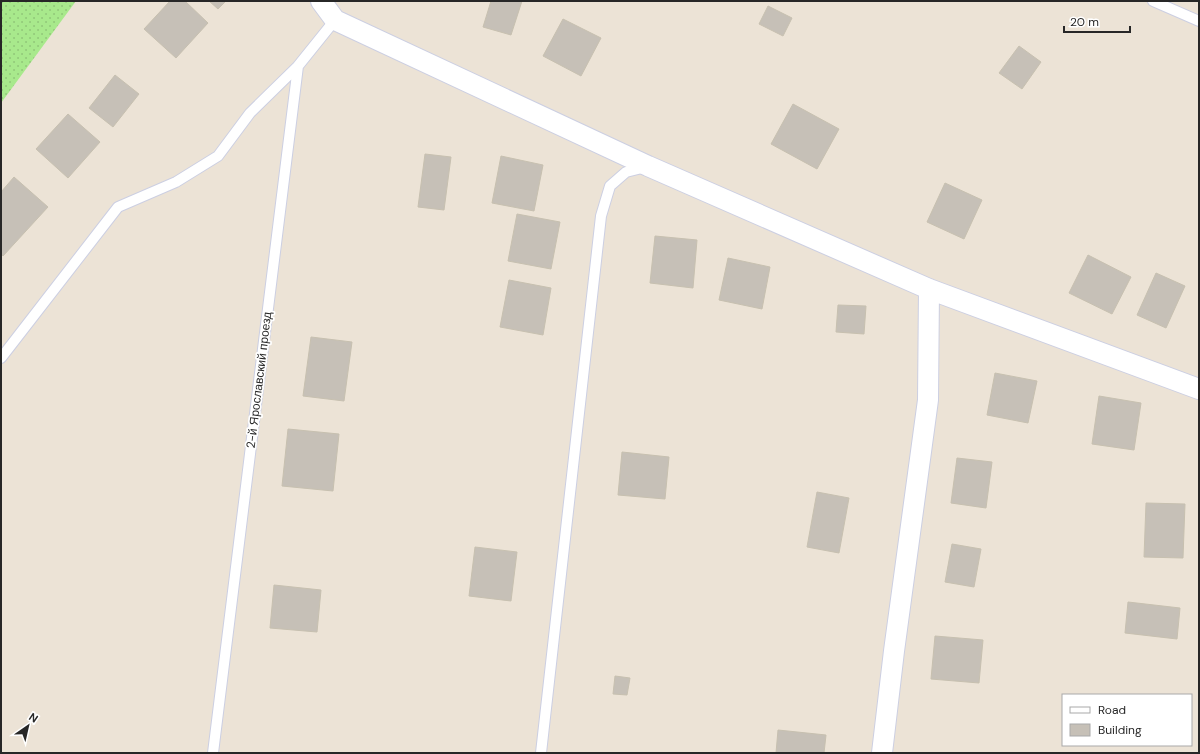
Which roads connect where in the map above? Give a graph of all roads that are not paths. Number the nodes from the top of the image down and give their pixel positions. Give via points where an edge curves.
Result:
1 (321, 1) edge
2 (1153, 1) edge
3 (335, 20) junction
4 (1199, 21) edge
5 (298, 66) junction
6 (648, 166) junction
7 (929, 289) junction
8 (1, 358) edge
9 (1199, 389) edge
10 (213, 753) edge
11 (541, 753) edge
12 (882, 753) edge

1 - 3 street
2 - 4 lane
3 - 5 lane
3 - 6 street
5 - 8 lane via 250,113 218,156 176,182 118,207
5 - 10 lane, 2-й Ярославский проезд
6 - 7 street
6 - 11 lane via 626,172 610,186 601,216
7 - 9 street
7 - 12 street via 928,400

